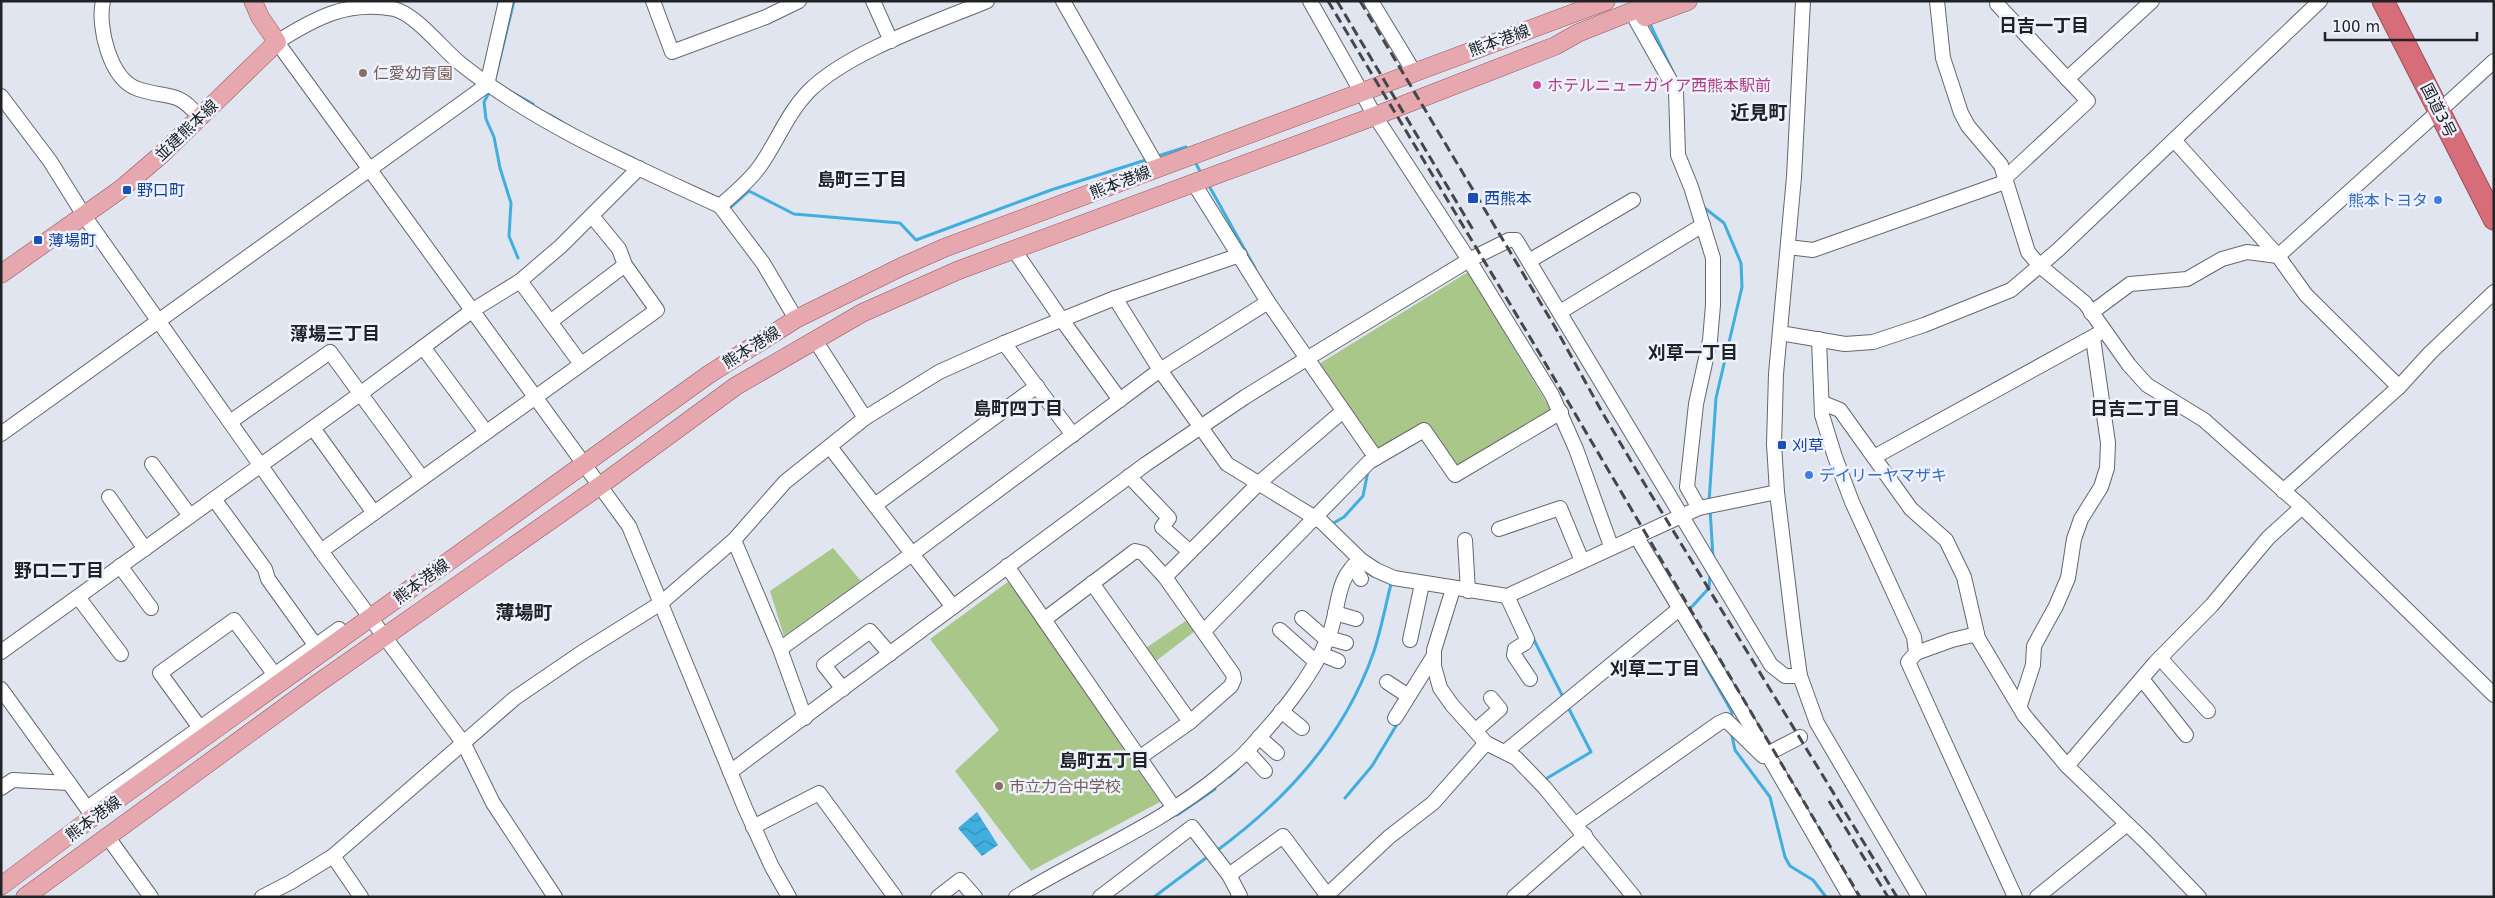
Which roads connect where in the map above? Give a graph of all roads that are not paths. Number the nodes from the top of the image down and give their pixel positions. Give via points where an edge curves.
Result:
1 (103, 1) edge
2 (252, 1) edge
3 (506, 1) edge
4 (653, 1) edge
5 (799, 1) edge
6 (873, 1) edge
7 (987, 1) edge
8 (1063, 1) edge
9 (1310, 1) edge
10 (1371, 1) edge
11 (1606, 1) edge
12 (1658, 1) edge
13 (1688, 1) edge
14 (1803, 1) edge
15 (1937, 1) edge
16 (2152, 1) edge
17 (2320, 1) edge
18 (2383, 1) edge
19 (2397, 1) edge
20 (1997, 2) edge
21 (341, 5) edge
22 (397, 5) edge
23 (1636, 20) junction
24 (891, 41) junction
25 (277, 42) junction
26 (1554, 46) junction
27 (2494, 61) edge
28 (1414, 72) junction
29 (2068, 79) junction
30 (487, 85) junction
31 (1361, 91) junction
32 (1, 96) edge
33 (2443, 108) junction
34 (1375, 116) junction
35 (199, 117) junction
36 (2174, 140) junction
37 (639, 168) junction
38 (1158, 168) junction
39 (370, 169) junction
40 (2004, 181) junction
41 (1193, 182) junction
42 (2494, 194) edge
43 (1633, 200) dead end
44 (720, 206) junction
45 (592, 216) junction
46 (85, 217) junction
47 (2494, 219) edge
48 (1703, 225) junction
49 (1788, 247) junction
50 (1014, 250) junction
51 (1240, 255) junction
52 (2278, 256) junction
53 (1469, 260) junction
54 (1529, 262) junction
55 (625, 265) junction
56 (2040, 266) junction
57 (1, 274) edge
58 (520, 281) junction
59 (2494, 292) edge
60 (1115, 298) junction
61 (1268, 302) junction
62 (472, 310) junction
63 (1560, 312) junction
64 (2091, 313) junction
65 (796, 319) junction
66 (158, 320) junction
67 (1062, 320) junction
68 (550, 322) junction
69 (1780, 333) junction
70 (2097, 334) junction
71 (1820, 339) junction
72 (815, 340) junction
73 (1004, 343) junction
74 (423, 347) junction
75 (1308, 358) junction
76 (581, 364) junction
77 (1160, 370) junction
78 (1037, 386) junction
79 (2399, 386) junction
80 (360, 394) junction
81 (536, 396) junction
82 (1120, 400) junction
83 (1823, 403) junction
84 (1343, 411) junction
85 (1561, 412) junction
86 (865, 418) junction
87 (230, 422) junction
88 (1200, 427) junction
89 (313, 428) junction
90 (486, 432) junction
91 (1, 434) edge
92 (1073, 435) junction
93 (830, 447) junction
94 (1874, 457) junction
95 (1376, 458) junction
96 (584, 463) junction
97 (152, 464) dead end
98 (261, 465) junction
99 (1129, 476) junction
100 (422, 478) junction
101 (1260, 482) junction
102 (601, 485) junction
103 (2282, 491) junction
104 (1776, 492) junction
105 (109, 497) dead end
106 (214, 499) junction
107 (875, 505) junction
108 (1700, 508) junction
109 (2302, 508) junction
110 (374, 513) junction
111 (190, 516) junction
112 (1681, 516) junction
113 (1314, 517) junction
114 (1499, 529) dead end
115 (1636, 536) junction
116 (734, 540) junction
117 (1465, 540) dead end
118 (1611, 546) junction
119 (145, 548) junction
120 (321, 551) junction
121 (1190, 552) junction
122 (912, 554) junction
123 (1582, 561) junction
124 (1357, 563) junction
125 (120, 566) junction
126 (1008, 566) junction
127 (1165, 577) junction
128 (1361, 579) dead end
129 (1092, 583) junction
130 (1422, 584) junction
131 (1453, 589) junction
132 (1468, 591) junction
133 (1507, 596) junction
134 (78, 597) junction
135 (661, 603) junction
136 (953, 607) junction
137 (152, 608) dead end
138 (1679, 609) junction
139 (1335, 613) junction
140 (371, 617) junction
141 (1045, 618) junction
142 (1302, 618) dead end
143 (1356, 619) dead end
144 (339, 629) dead end
145 (1280, 630) dead end
146 (1204, 631) junction
147 (1977, 634) junction
148 (385, 637) junction
149 (1328, 639) junction
150 (1410, 640) dead end
151 (1346, 643) dead end
152 (316, 646) junction
153 (780, 649) junction
154 (1, 652) edge
155 (1916, 653) junction
156 (121, 654) dead end
157 (890, 654) junction
158 (1433, 657) junction
159 (1319, 658) junction
160 (2160, 658) junction
161 (1338, 661) dead end
162 (275, 674) junction
163 (1800, 676) junction
164 (1530, 679) dead end
165 (2142, 679) junction
166 (1387, 682) dead end
167 (843, 690) junction
168 (2494, 695) edge
169 (1408, 696) junction
170 (4, 698) edge
171 (1491, 698) dead end
172 (2020, 705) junction
173 (2208, 711) dead end
174 (1281, 712) junction
175 (805, 718) junction
176 (1395, 718) dead end
177 (1190, 722) junction
178 (200, 728) junction
179 (1302, 728) dead end
180 (1476, 730) junction
181 (2186, 735) dead end
182 (1260, 737) junction
183 (1800, 737) dead end
184 (1486, 743) junction
185 (464, 744) junction
186 (1247, 752) junction
187 (1505, 752) junction
188 (1277, 753) dead end
189 (1768, 755) junction
190 (1139, 758) junction
191 (2067, 766) junction
192 (730, 772) junction
193 (1265, 772) dead end
194 (69, 784) junction
195 (1, 788) edge
196 (1174, 808) junction
197 (90, 813) junction
198 (1576, 824) junction
199 (2127, 824) junction
200 (754, 827) junction
201 (1585, 835) junction
202 (107, 836) junction
203 (333, 856) junction
204 (1229, 875) junction
205 (1, 886) edge
206 (891, 896) edge
207 (1326, 896) edge
208 (25, 897) edge
209 (151, 897) edge
210 (262, 897) edge
211 (361, 897) edge
212 (555, 897) edge
213 (789, 897) edge
214 (938, 897) edge
215 (975, 897) edge
216 (1016, 897) edge
217 (1100, 897) edge
218 (1238, 897) edge
219 (1514, 897) edge
220 (1634, 897) edge
221 (1850, 897) edge
222 (1919, 897) edge
223 (2015, 897) edge
224 (2037, 897) edge
225 (2198, 897) edge

1 - 35 street via 100,15 103,36 112,62 127,81 136,89 182,98
2 - 25 main road
3 - 30 street
4 - 5 street via 672,52 766,17
6 - 24 street
7 - 24 street
8 - 38 street
9 - 31 street
10 - 28 street
11 - 28 main road, 熊本港線
12 - 26 main road, 熊本港線
13 - 23 main road, 熊本港線
14 - 49 street
15 - 40 street via 1943,58 1961,113 2001,165
16 - 29 street
17 - 36 street
18 - 33 highway, 国道3号
19 - 33 highway, 国道3号
20 - 29 street
21 - 22 street
21 - 25 street
22 - 30 street
23 - 26 main road, 熊本港線 via 1579,42
23 - 48 street via 1676,91 1678,154
24 - 44 street via 825,75 789,115 747,183
25 - 35 main road, 並建熊本線
25 - 39 street
26 - 34 main road, 熊本港線
27 - 33 street
28 - 31 main road, 熊本港線
29 - 40 street via 2088,101
30 - 37 street via 530,112
30 - 39 street
31 - 34 street
31 - 38 main road, 熊本港線
32 - 46 street via 50,161
33 - 42 highway, 国道3号
33 - 47 highway, 国道3号
33 - 52 street
34 - 41 main road, 熊本港線
34 - 53 street
35 - 46 main road, 並建熊本線 via 162,154
36 - 52 street
36 - 56 street
37 - 44 street
37 - 45 street
38 - 65 main road, 熊本港線 via 944,248
39 - 62 street
39 - 66 street
40 - 49 street via 1813,250
40 - 56 street via 2028,252
41 - 50 main road, 熊本港線
41 - 51 street
43 - 54 street
44 - 65 street via 763,263
45 - 55 street via 619,249
45 - 58 street
46 - 57 main road, 並建熊本線
46 - 66 street
48 - 63 street
48 - 108 street via 1713,258 1713,305 1710,340 1696,404 1687,487
49 - 69 street
50 - 67 street
50 - 72 main road, 熊本港線 via 910,290
51 - 60 street
51 - 61 street
52 - 64 street via 2248,252 2222,259 2187,279 2130,284
52 - 79 street via 2306,295
53 - 54 street via 1509,240 1516,240
53 - 75 street
53 - 85 street
54 - 63 street
55 - 68 street
55 - 76 street via 656,310
56 - 64 street via 2085,303
56 - 71 street via 2010,290 1873,342 1845,344
58 - 62 street
58 - 68 street
59 - 79 street
60 - 67 street
60 - 77 street
61 - 75 street
61 - 77 street
62 - 74 street
62 - 81 street
63 - 112 street
64 - 70 street
65 - 96 main road, 熊本港線 via 708,375
66 - 87 street
66 - 91 street
67 - 73 street
67 - 82 street
68 - 76 street
69 - 71 street
69 - 104 street via 1774,444
70 - 94 street
70 - 103 street via 2146,385 2204,420
70 - 172 street via 2108,443 2107,468 2101,487 2081,519 2074,539 2068,578 2034,646 2033,665
71 - 83 street
72 - 86 street
72 - 102 main road, 熊本港線 via 736,386
73 - 78 street
73 - 86 street via 939,372
74 - 80 street
74 - 90 street
75 - 84 street
75 - 88 street
76 - 81 street
77 - 82 street
77 - 88 street
78 - 92 street
78 - 107 street
79 - 103 street
80 - 87 street via 330,352
80 - 89 street
80 - 100 street
81 - 90 street
81 - 96 street
82 - 92 street
83 - 94 street via 1840,410
83 - 155 street via 1822,415 1835,457 1852,502 1914,637
84 - 95 street
84 - 101 street
85 - 95 street via 1454,475 1424,430
85 - 118 street
86 - 93 street
87 - 98 street
88 - 99 street
88 - 101 street via 1227,464
89 - 98 street
89 - 110 street
90 - 100 street
92 - 122 street
93 - 107 street
93 - 116 street via 785,482
94 - 147 street via 1911,509 1946,540 1964,577
95 - 113 street
96 - 102 street
96 - 140 main road, 熊本港線
97 - 111 street
98 - 106 street
98 - 120 street
99 - 121 street via 1169,518 1162,527
99 - 126 street
100 - 110 street
101 - 113 street
101 - 121 street
102 - 135 street via 629,526
102 - 148 main road, 熊本港線
103 - 109 street
104 - 108 street
104 - 163 street
105 - 119 street
106 - 111 street
106 - 152 street
107 - 122 street
108 - 112 street
109 - 160 street via 2268,538 2212,605
109 - 168 street
110 - 120 street
111 - 119 street
112 - 115 street
112 - 163 street via 1771,665 1785,676
113 - 124 street
113 - 146 street
114 - 123 street via 1560,508
115 - 118 street
115 - 138 street
116 - 135 street
116 - 153 street
117 - 132 street
118 - 123 street
119 - 125 street
120 - 140 street
121 - 127 street
122 - 136 street
122 - 153 street
123 - 133 street
124 - 128 street
124 - 130 street
124 - 139 street via 1342,580
125 - 134 street
125 - 137 street
126 - 136 street
126 - 141 street
127 - 129 street via 1143,553 1135,551
127 - 146 street
129 - 141 street
129 - 177 street
130 - 131 street
130 - 150 street
131 - 132 street
131 - 158 street
132 - 133 street
133 - 164 street via 1527,639 1525,644 1515,649 1514,655
134 - 154 street
134 - 156 street
135 - 185 street via 515,698
135 - 192 street
136 - 157 street
138 - 187 street
138 - 189 street
139 - 143 street
139 - 149 street
140 - 148 street
140 - 197 main road, 熊本港線
141 - 190 street
142 - 149 street
144 - 152 street
145 - 159 street
146 - 177 street via 1234,679 1231,686
147 - 155 street
147 - 172 street
148 - 185 street
148 - 202 main road, 熊本港線
149 - 151 street
149 - 159 street
152 - 162 street
153 - 175 street
155 - 223 street via 1908,662
157 - 167 street
157 - 167 street via 870,631 824,665
158 - 169 street
158 - 180 street via 1440,688
159 - 161 street
159 - 174 street
160 - 165 street
160 - 173 street
162 - 178 street
162 - 178 street via 234,620 160,673
163 - 222 street via 1817,723
165 - 181 street
165 - 191 street
166 - 169 street
167 - 175 street
169 - 176 street
170 - 194 street
171 - 180 street via 1500,709
172 - 191 street
174 - 179 street
174 - 182 street
175 - 192 street
177 - 190 street
178 - 197 street
180 - 184 street
182 - 186 street
182 - 188 street
183 - 189 street
184 - 187 street
184 - 207 street via 1438,798 1389,837
185 - 203 street
185 - 212 street via 493,803
186 - 193 street
186 - 196 street
187 - 198 street via 1533,775
189 - 198 street via 1763,756 1726,720
189 - 221 street
190 - 196 street
191 - 199 street
192 - 200 street
194 - 195 street via 13,780
194 - 197 street
196 - 216 street
197 - 205 main road, 熊本港線
198 - 201 street
199 - 224 street
199 - 225 street
200 - 206 street via 819,793
200 - 213 street
201 - 219 street
201 - 220 street
202 - 208 main road, 熊本港線
202 - 209 street
203 - 210 street
203 - 211 street
204 - 207 street via 1283,836
204 - 217 street via 1192,827
204 - 218 street
214 - 215 street via 960,880

